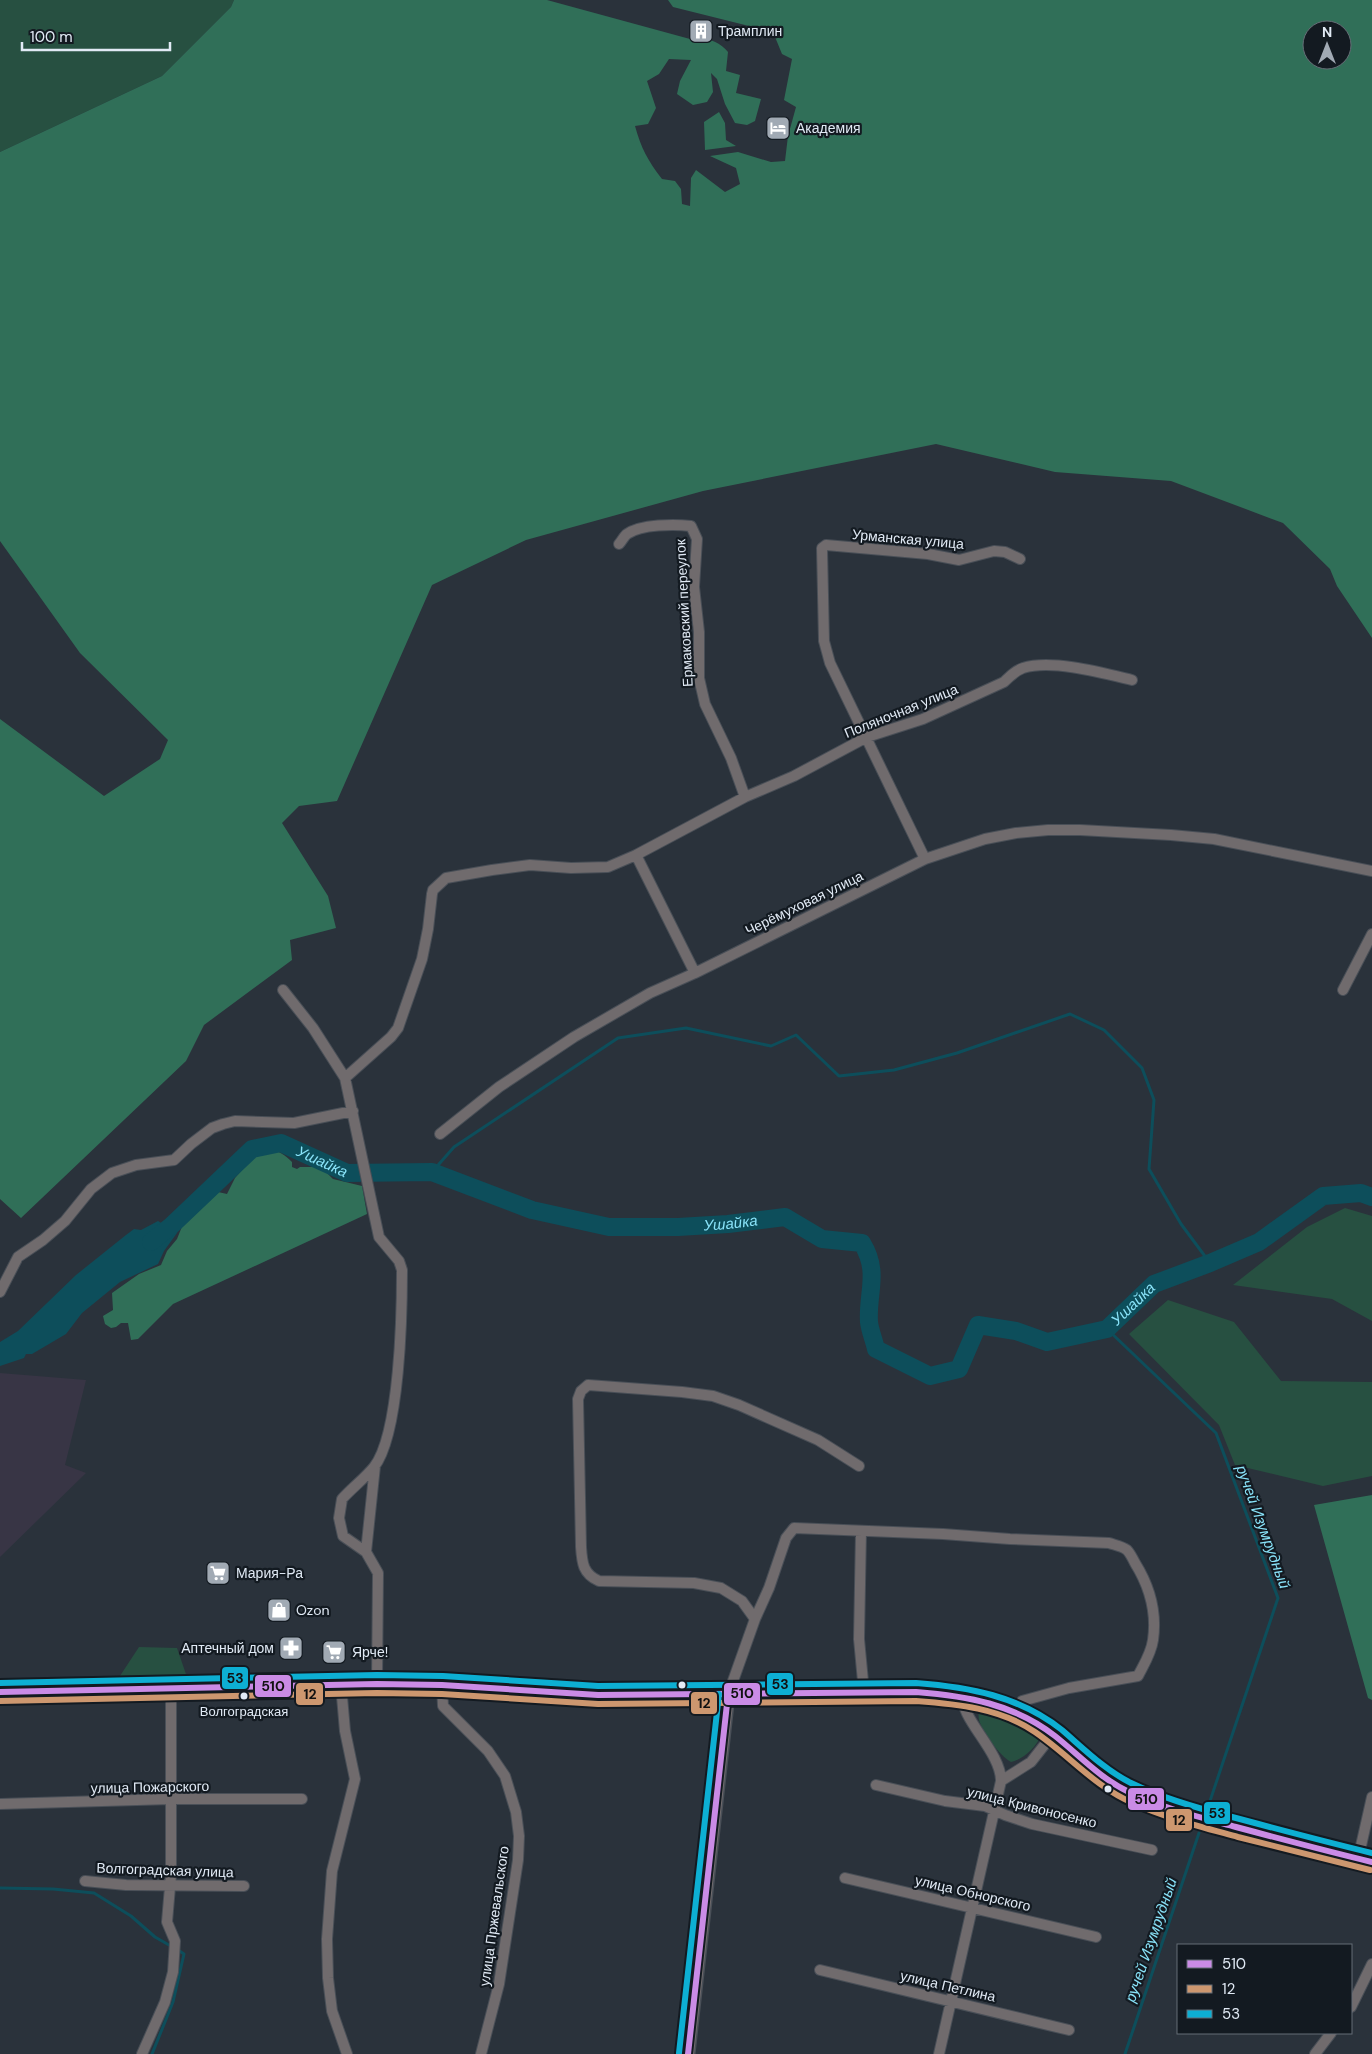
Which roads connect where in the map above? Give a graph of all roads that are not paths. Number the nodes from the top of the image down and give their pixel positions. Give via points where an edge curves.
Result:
1 (619, 544) dead end
2 (1020, 559) dead end
3 (1132, 680) dead end
4 (866, 737) junction
5 (746, 797) junction
6 (636, 855) junction
7 (925, 858) junction
8 (1372, 871) edge
9 (1372, 934) edge
10 (695, 973) junction
11 (283, 990) dead end
12 (1343, 990) dead end
13 (345, 1078) junction
14 (353, 1111) junction
15 (440, 1134) dead end
16 (0, 1292) edge
17 (375, 1466) junction
18 (859, 1466) dead end
19 (861, 1531) junction
20 (366, 1552) junction
21 (755, 1619) junction
22 (377, 1684) junction
23 (341, 1685) junction
24 (442, 1685) junction
25 (171, 1690) junction
26 (0, 1692) edge
27 (864, 1692) junction
28 (728, 1695) junction
29 (963, 1695) junction
30 (1018, 1712) junction
31 (1053, 1734) junction
32 (1001, 1781) junction
33 (876, 1785) dead end
34 (1372, 1798) edge
35 (302, 1799) dead end
36 (170, 1800) junction
37 (0, 1804) edge
38 (995, 1810) junction
39 (1152, 1850) dead end
40 (1358, 1859) junction
41 (1372, 1862) edge
42 (845, 1878) dead end
43 (85, 1881) dead end
44 (170, 1884) junction
45 (244, 1886) dead end
46 (972, 1907) junction
47 (1096, 1937) dead end
48 (1372, 1964) edge
49 (820, 1970) dead end
50 (951, 2000) junction
51 (1352, 2005) edge
52 (1069, 2030) dead end
53 (1330, 2034) edge
54 (142, 2054) edge
55 (347, 2054) edge
56 (481, 2054) edge
57 (688, 2054) edge
58 (938, 2054) edge
59 (1315, 2054) edge

1 - 5 street, Ермаковский переулок via 628,533 656,525 691,526 697,538 694,587 700,632 699,678 705,704
2 - 4 street, Урманская улица via 994,551 959,560 826,545 822,548 824,641 830,663
3 - 4 street, Поляночная улица via 1068,668 1024,668 1004,682 923,719
4 - 5 street, Поляночная улица via 794,776
4 - 7 street
5 - 6 street, Поляночная улица
6 - 10 street
6 - 13 street, Поляночная улица via 608,867 530,865 446,878 433,890 422,960 398,1028
7 - 8 street, Черёмуховая улица via 1016,833 1080,830 1214,839
7 - 10 street, Черёмуховая улица
9 - 12 street
10 - 15 street, Черёмуховая улица via 650,993 574,1037 498,1087
11 - 13 street via 313,1028
13 - 14 street
14 - 16 street via 294,1123 235,1121 223,1124 198,1138 174,1160 136,1165 112,1173 91,1189 43,1240 18,1258
14 - 17 street via 379,1237 401,1264 402,1270 398,1373 393,1410 383,1450
17 - 20 street
17 - 20 street via 342,1499 339,1518 343,1536
18 - 21 street via 818,1440 713,1396 588,1385 581,1390 578,1399 583,1568 591,1578 599,1581 694,1583 721,1588 742,1601
19 - 21 street via 790,1530 770,1588
19 - 27 street via 859,1639
19 - 30 street via 1109,1543 1127,1551 1142,1575 1154,1614 1153,1642 1138,1676 1022,1700
20 - 22 street via 378,1573
21 - 28 street
22 - 23 street
22 - 24 street
23 - 25 street
23 - 55 street via 345,1731 355,1779 332,1871 327,1939 332,2011
24 - 28 street via 598,1695
24 - 56 street, улица Пржевальского via 443,1706 488,1751 505,1776 516,1812 519,1836 499,1984
25 - 26 street
25 - 36 street
27 - 28 street
27 - 29 street
28 - 57 street
29 - 30 street
29 - 32 street via 963,1708 992,1754 1001,1772
30 - 31 street
31 - 32 street via 1031,1762
31 - 40 street via 1092,1768 1127,1791 1176,1810
32 - 38 street
33 - 38 street, улица Кривоносенко
34 - 40 street
35 - 36 street, улица Пожарского
36 - 37 street, улица Пожарского
36 - 44 street
38 - 39 street, улица Кривоносенко via 1032,1824
38 - 46 street
40 - 41 street
42 - 46 street, улица Обнорского
43 - 44 street, Волгоградская улица
44 - 45 street, Волгоградская улица
44 - 54 street via 167,1922 175,1941 173,1972 165,2002
46 - 47 street, улица Обнорского
46 - 50 street
48 - 51 street
49 - 50 street, улица Петлина
50 - 52 street, улица Петлина
50 - 58 street
53 - 59 street

